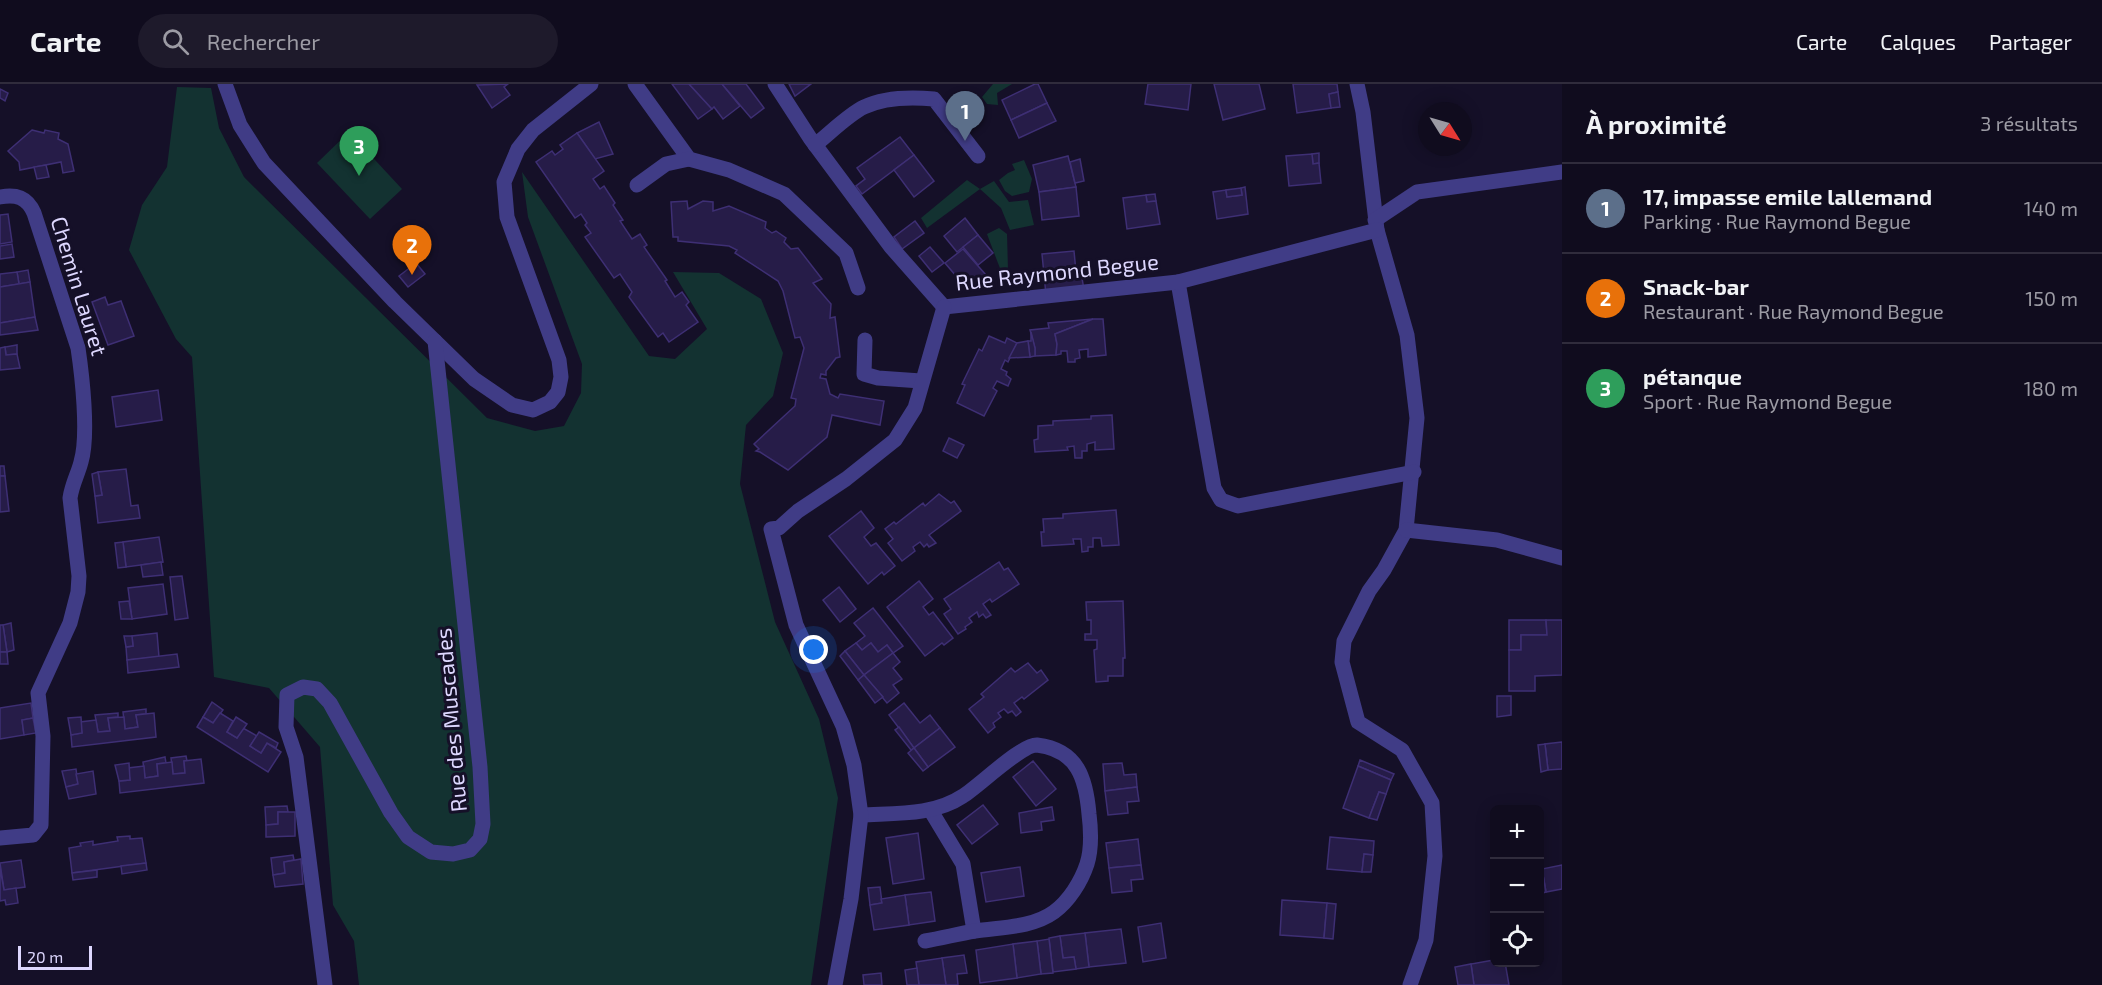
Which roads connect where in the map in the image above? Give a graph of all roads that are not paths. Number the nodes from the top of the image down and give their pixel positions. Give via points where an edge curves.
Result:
1 (225, 84) edge
2 (591, 84) edge
3 (635, 84) edge
4 (775, 84) edge
5 (1357, 84) edge
6 (815, 145) junction
7 (978, 156) dead end
8 (689, 159) junction
9 (1562, 172) edge
10 (637, 185) dead end
11 (0, 197) edge
12 (1376, 225) junction
13 (1178, 282) junction
14 (858, 288) dead end
15 (944, 307) junction
16 (866, 340) dead end
17 (435, 341) junction
18 (921, 381) junction
19 (1414, 472) junction
20 (1406, 530) junction
21 (1562, 558) edge
22 (931, 811) junction
23 (861, 815) junction
24 (0, 838) edge
25 (974, 932) junction
26 (925, 942) dead end
27 (325, 985) edge
28 (835, 985) edge
29 (1410, 985) edge

1 - 17 street via 240,125 264,164
2 - 17 street via 533,130 518,149 504,182 507,217 559,360 558,392 550,402 533,410 512,405 474,379
3 - 8 street
4 - 6 street, Rue Raymond Begue
5 - 12 street
6 - 7 street via 864,107 890,100 934,99
6 - 15 street, Rue Raymond Begue via 891,247
8 - 10 street via 666,164
8 - 14 street via 729,170 784,194 846,253
9 - 12 street, Rue Raymond Begue via 1417,192
11 - 24 street, Chemin Lauret via 20,197 34,213 78,348 84,437 70,498 80,576 78,592 70,623 38,693 43,736 41,825 33,835
12 - 13 street, Rue Raymond Begue
12 - 19 street via 1407,335 1417,418
13 - 15 street, Rue Raymond Begue
13 - 19 street via 1214,488 1221,500 1238,506
15 - 18 street
16 - 18 street via 864,374
17 - 27 street, Rue des Muscades via 483,824 480,839 470,849 453,854 431,852 408,837 330,703 317,689 303,687 287,695 286,728 296,757
18 - 23 street via 915,408 895,441 779,528 771,529 796,625 843,726 854,765
19 - 20 street
20 - 21 street via 1497,540
20 - 29 street via 1344,641 1342,662 1358,722 1402,750 1432,803 1436,855 1426,940
22 - 23 street
22 - 25 street via 963,864
22 - 25 street via 962,797 1033,745 1052,747 1067,756 1076,765 1087,790 1091,825 1087,863 1065,902 1052,913 1027,924
23 - 28 street
25 - 26 street

